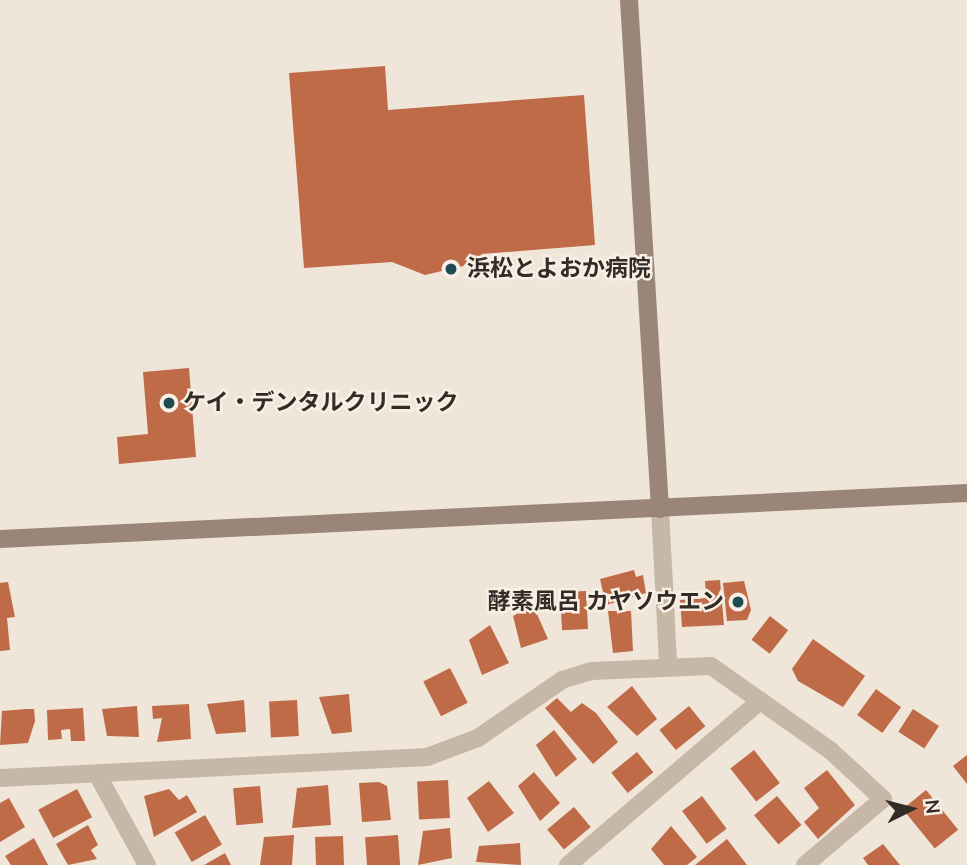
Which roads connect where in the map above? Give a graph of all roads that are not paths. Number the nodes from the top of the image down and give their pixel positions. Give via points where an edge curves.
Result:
1 (629, 0) edge
2 (967, 493) edge
3 (660, 509) junction
4 (0, 539) edge
5 (668, 664) junction
6 (760, 701) junction
7 (97, 774) junction
8 (0, 778) edge
9 (147, 865) edge
10 (568, 865) edge
11 (805, 865) edge

1 - 3 street
2 - 3 street
3 - 4 street
3 - 5 street
5 - 6 street via 711,666
5 - 7 street via 562,680 478,738 427,757
6 - 10 street
6 - 11 street via 831,751 883,799
7 - 8 street
7 - 9 street

